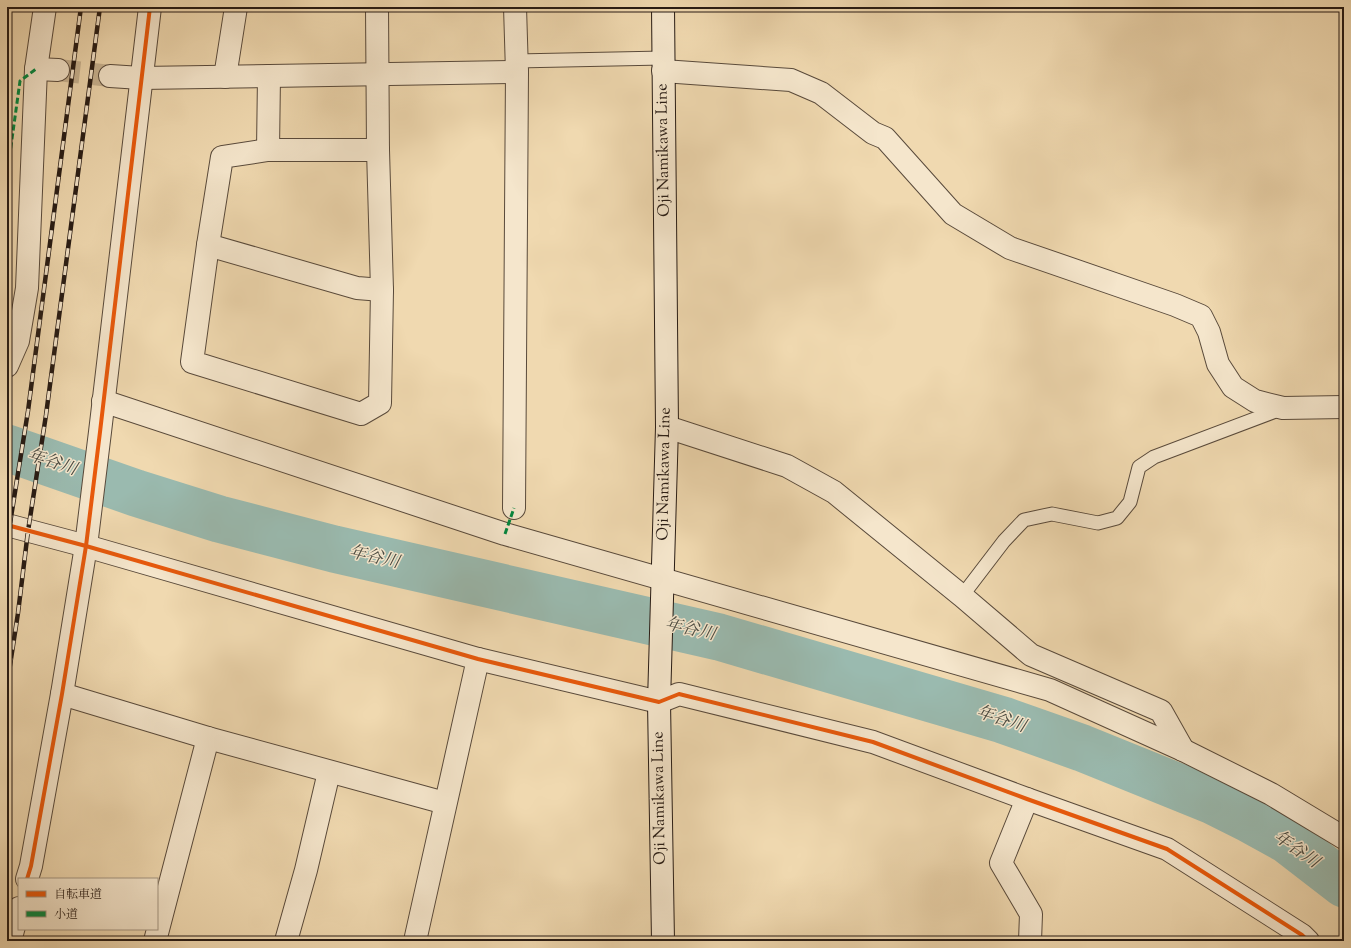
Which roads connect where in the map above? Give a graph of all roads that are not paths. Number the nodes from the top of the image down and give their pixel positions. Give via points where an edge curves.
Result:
1 (44, 7) edge
2 (150, 7) edge
3 (236, 7) edge
4 (377, 7) edge
5 (515, 7) edge
6 (663, 7) edge
7 (663, 65) junction
8 (516, 66) junction
9 (36, 69) junction
10 (58, 70) tunnel mouth
11 (377, 74) junction
12 (110, 76) tunnel mouth
13 (269, 76) junction
14 (225, 77) junction
15 (141, 78) junction
16 (268, 150) junction
17 (378, 150) junction
18 (208, 245) junction
19 (382, 290) junction
20 (7, 366) edge
21 (104, 401) junction
22 (1344, 407) edge
23 (1283, 408) junction
24 (667, 427) junction
25 (514, 508) dead end
26 (7, 525) edge
27 (86, 546) junction
28 (663, 586) junction
29 (962, 596) junction
30 (478, 658) junction
31 (62, 694) junction
32 (659, 702) junction
33 (208, 738) junction
34 (1183, 750) junction
35 (329, 772) junction
36 (1027, 799) junction
37 (445, 803) junction
38 (1344, 838) edge
39 (27, 878) edge
40 (18, 912) edge
41 (158, 930) edge
42 (158, 930) edge
43 (10, 941) edge
44 (155, 941) edge
45 (286, 941) edge
46 (415, 941) edge
47 (663, 941) edge
48 (1030, 941) edge
49 (1308, 941) edge

1 - 9 street
2 - 15 street
3 - 14 street
4 - 11 street
5 - 8 street
6 - 7 street, Oji Namikawa Line
7 - 8 lane
7 - 23 street via 792,80 821,93 873,133 885,138 953,214 1010,248 1201,316 1209,332 1218,364 1234,387 1256,401
7 - 24 street, Oji Namikawa Line
8 - 11 street
8 - 25 street
9 - 10 street
9 - 20 street via 27,288 18,341
11 - 13 street
11 - 17 street
12 - 15 street
13 - 14 street
13 - 16 street
14 - 15 street
15 - 21 street
16 - 17 street
16 - 18 street via 222,157
17 - 19 street
18 - 19 street via 357,288
18 - 19 street via 192,362 361,414 380,403
21 - 27 street
21 - 28 street
22 - 23 street
23 - 29 lane via 1149,460 1139,467 1130,502 1117,518 1098,523 1052,514 1024,520 1004,541
24 - 28 street, Oji Namikawa Line
24 - 29 street via 787,466 834,492
26 - 27 street
27 - 30 street
27 - 31 street
28 - 32 street, Oji Namikawa Line
28 - 34 street via 1050,690
29 - 34 street via 1031,655 1161,711
30 - 32 street
30 - 37 street
31 - 33 street
31 - 39 street
32 - 36 street via 679,694 874,742
32 - 47 street, Oji Namikawa Line
33 - 35 street
33 - 41 street
34 - 38 street via 1272,794
35 - 37 street
35 - 45 street
36 - 48 street via 1001,863 1032,914
36 - 49 street via 1167,849
37 - 46 street
40 - 43 street
42 - 44 street

